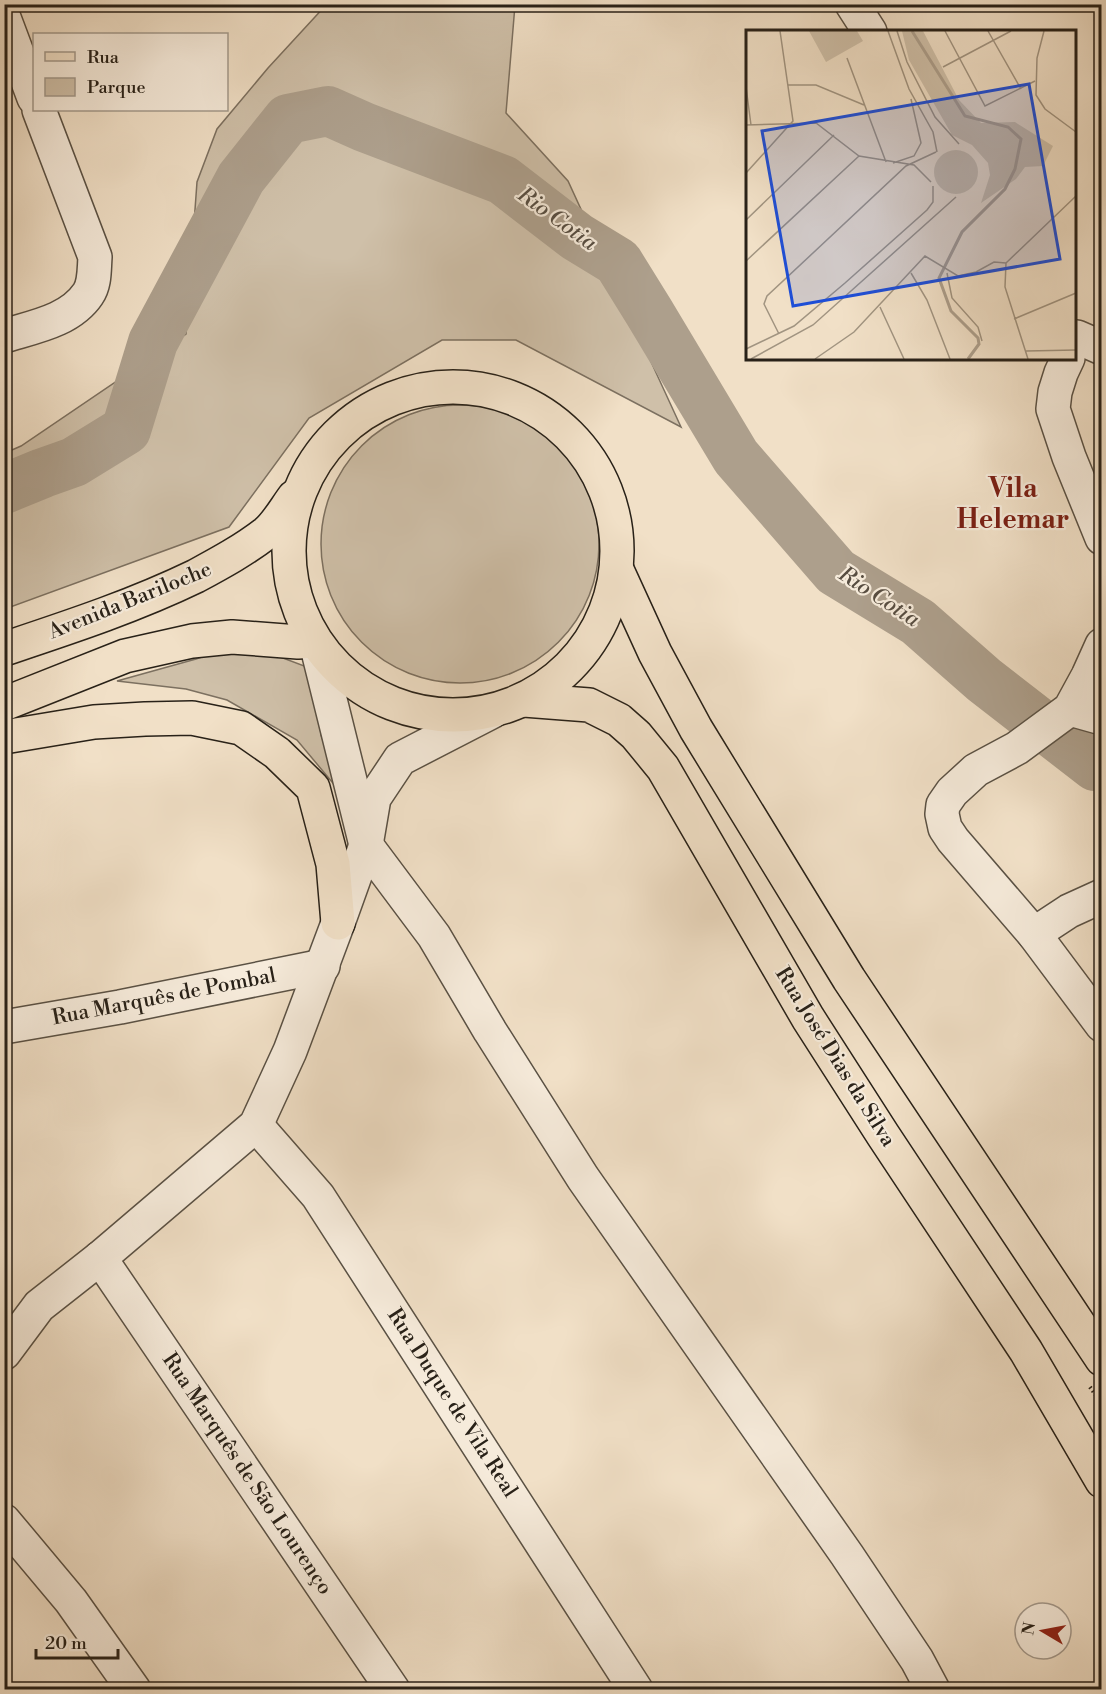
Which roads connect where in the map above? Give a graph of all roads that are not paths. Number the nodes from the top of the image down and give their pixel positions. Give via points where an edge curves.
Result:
1 (852, 4) edge
2 (4, 18) edge
3 (869, 30) edge
4 (12, 58) edge
5 (33, 96) edge
6 (39, 111) edge
7 (4, 336) edge
8 (1069, 360) edge
9 (299, 491) junction
10 (1101, 538) edge
11 (617, 570) junction
12 (315, 644) junction
13 (1101, 645) edge
14 (4, 649) edge
15 (524, 700) junction
16 (4, 704) edge
17 (1070, 709) junction
18 (493, 711) junction
19 (1101, 718) edge
20 (4, 737) edge
21 (366, 845) junction
22 (1101, 896) edge
23 (339, 923) junction
24 (1034, 934) junction
25 (322, 966) junction
26 (1101, 1025) edge
27 (4, 1028) edge
28 (256, 1125) junction
29 (100, 1258) junction
30 (4, 1353) edge
31 (1101, 1359) edge
32 (1101, 1481) edge
33 (4, 1521) edge
34 (134, 1689) edge
35 (393, 1689) edge
36 (636, 1689) edge
37 (933, 1689) edge

1 - 3 street
2 - 4 street
4 - 5 street
6 - 7 street via 95,257 94,277 88,294 56,320
8 - 10 street via 1061,374 1053,409
9 - 11 main road via 318,456 344,426 377,404 414,390 454,385 493,390 530,404 562,427 589,457 607,492 617,531
9 - 12 main road via 288,543 294,597
9 - 14 main road, Avenida Bariloche via 268,532 229,559 109,614
11 - 15 main road via 606,610 587,647 559,678
11 - 31 main road via 696,729 849,979
12 - 16 main road via 232,637 192,641 125,656
12 - 18 main road via 342,674 374,696 408,711 446,716
12 - 21 street
13 - 17 street
15 - 18 main road
15 - 32 main road, Rua José Dias da Silva via 589,705 619,720 663,768 808,1018 1026,1351
17 - 19 street
17 - 24 street via 1017,748 976,770 943,805 945,828 953,840
18 - 21 street via 399,759 374,798
20 - 23 main road via 94,722 145,719 192,718 241,728 277,753 313,788 333,864
21 - 23 street
21 - 37 street via 434,936 583,1178 847,1556
22 - 24 street
23 - 25 street
24 - 26 street
25 - 27 street, Rua Marquês de Pombal
25 - 28 street via 290,1051
28 - 29 street
28 - 36 street, Rua Duque de Vila Real via 318,1196
29 - 30 street via 39,1306
29 - 35 street, Rua Marquês de São Lourenço
33 - 34 street via 71,1601

